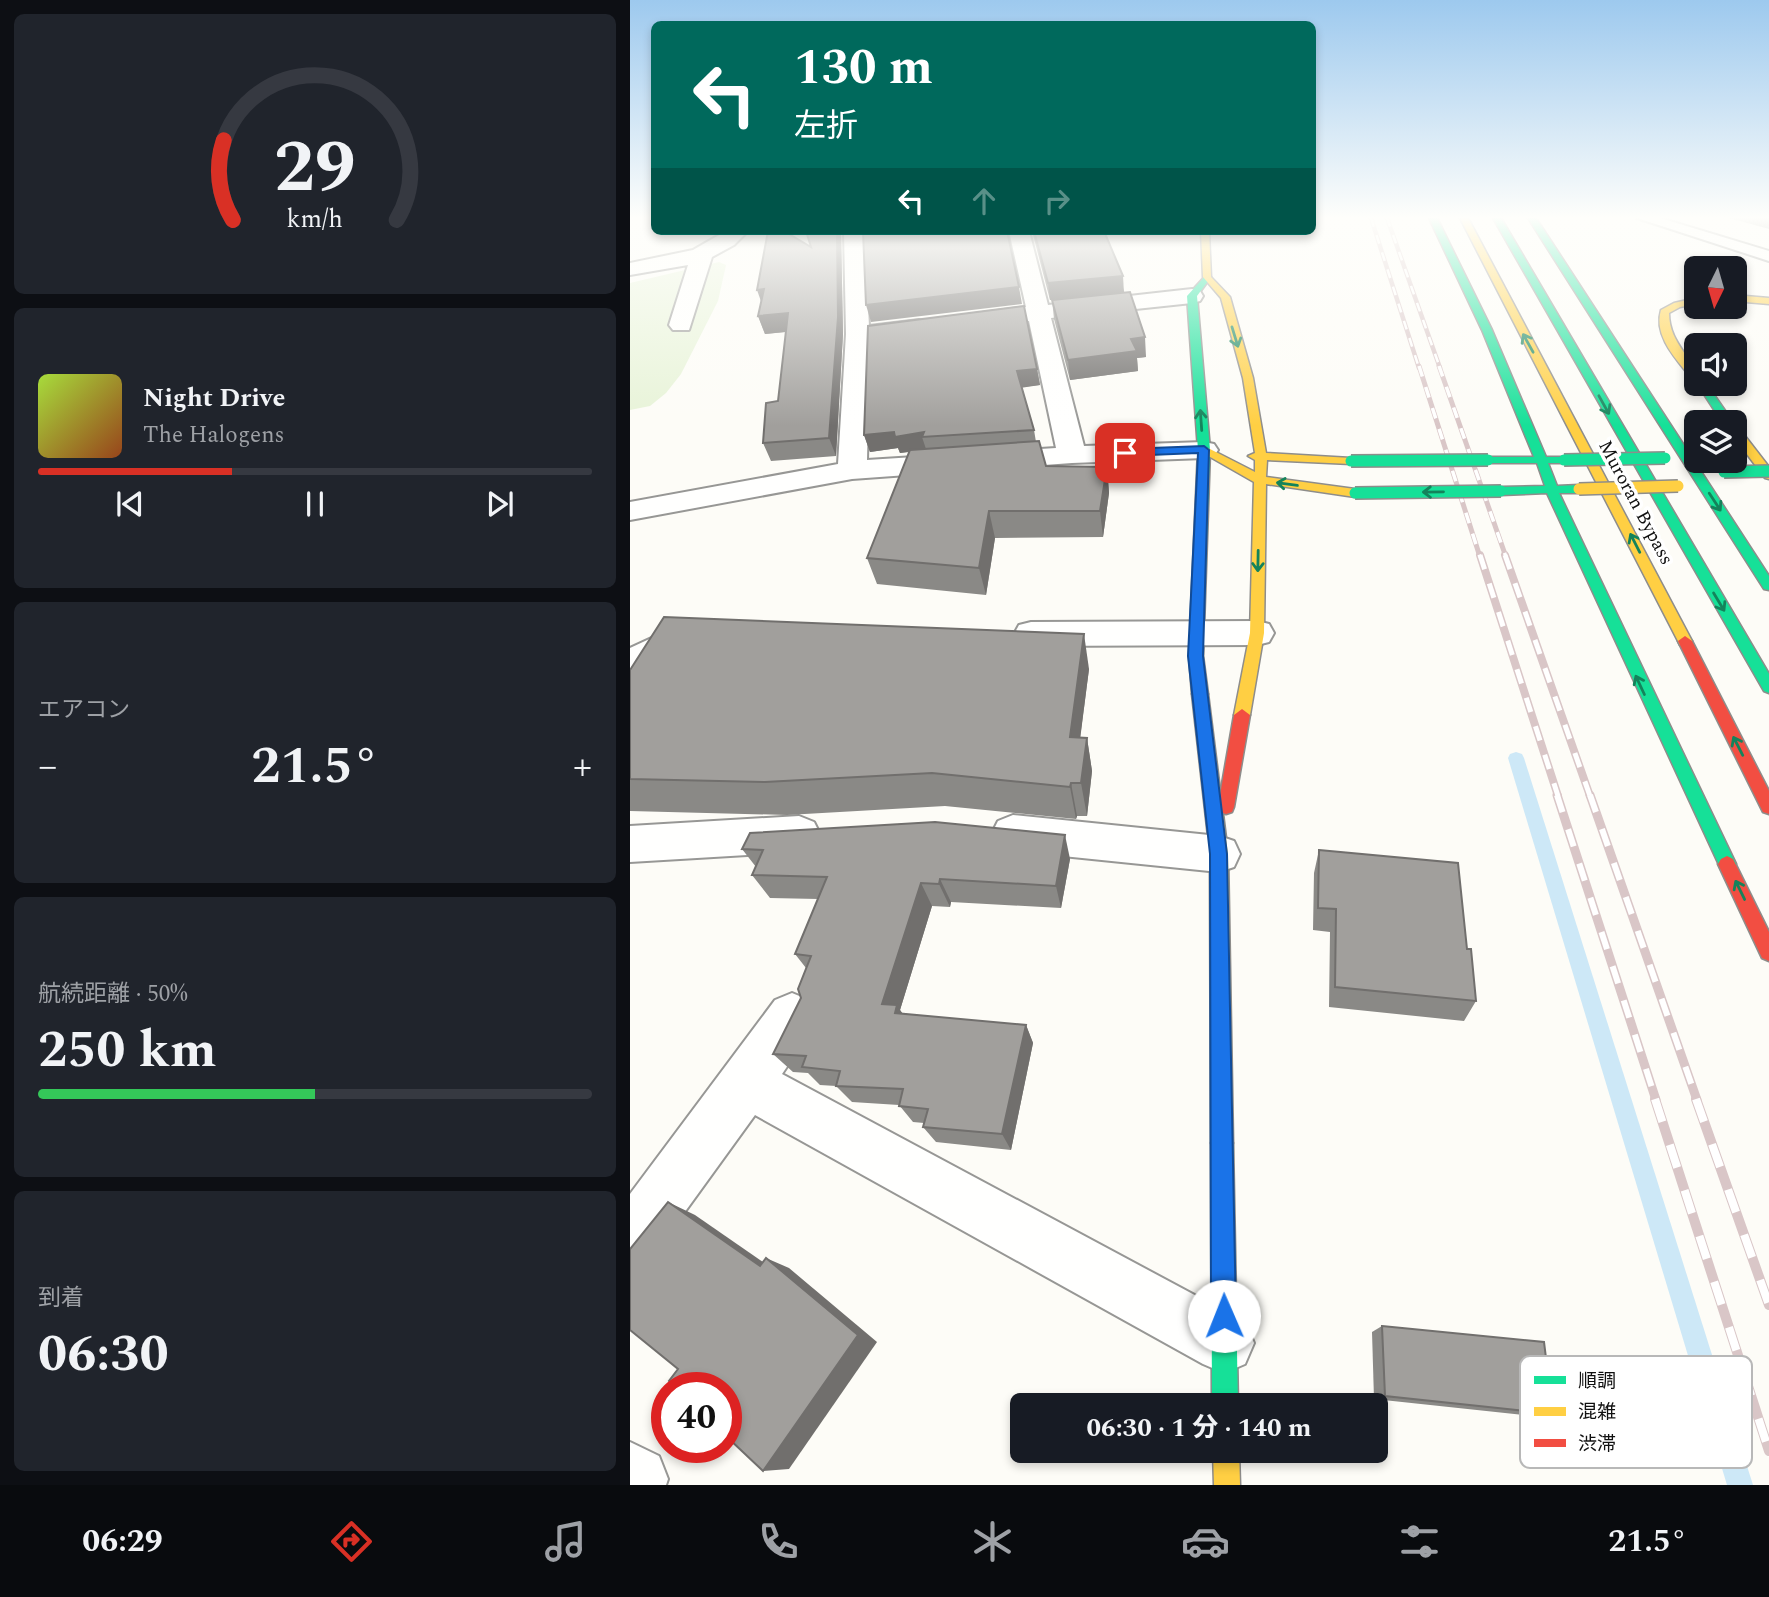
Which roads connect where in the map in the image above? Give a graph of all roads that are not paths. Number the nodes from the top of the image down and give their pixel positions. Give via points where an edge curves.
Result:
1 (692, 287) edge
2 (857, 287) edge
3 (1033, 287) edge
4 (1199, 287) edge
5 (1216, 287) edge
6 (1466, 287) edge
7 (1501, 287) edge
8 (1537, 287) edge
9 (1577, 287) edge
10 (1192, 296) junction
11 (1747, 300) edge
12 (1769, 301) edge
13 (1684, 303) edge
14 (1039, 312) junction
15 (681, 325) dead end
16 (859, 334) junction
17 (1684, 360) edge
18 (1747, 445) edge
19 (1204, 450) junction
20 (1684, 453) edge
21 (1072, 455) junction
22 (1261, 457) junction
23 (1541, 460) junction
24 (1684, 460) edge
25 (852, 470) junction
26 (1697, 473) edge
27 (1721, 473) edge
28 (1747, 473) edge
29 (1769, 473) edge
30 (1260, 480) junction
31 (1701, 480) junction
32 (1552, 491) junction
33 (630, 511) edge
34 (1769, 586) edge
35 (1257, 633) junction
36 (1002, 634) edge
37 (1197, 634) junction
38 (722, 635) edge
39 (630, 664) edge
40 (1769, 687) edge
41 (1769, 807) edge
42 (972, 828) edge
43 (835, 832) edge
44 (630, 844) edge
45 (1219, 854) junction
46 (1769, 951) edge
47 (792, 1017) edge
48 (747, 1083) junction
49 (630, 1240) edge
50 (1224, 1343) junction
51 (1225, 1393) edge
52 (1226, 1463) edge
53 (1227, 1485) edge

1 - 15 street
2 - 16 street
3 - 14 street
4 - 10 main road
5 -> 22 main road via 1225,297 1248,378
6 - 23 main road
41 -> 7 main road, Muroran Bypass
8 -> 40 main road, Muroran Bypass
9 - 20 main road
10 - 14 street
19 -> 10 main road
11 - 12 main road
13 - 17 main road via 1664,312 1661,321
14 - 16 street
14 - 21 street
16 - 25 street
18 - 29 main road
19 - 21 street
19 - 22 main road
19 - 30 main road
19 - 37 main road
21 - 25 street
22 - 23 main road, bridge
22 - 30 main road
23 - 24 main road, bridge
23 - 32 main road
25 - 33 street
26 - 31 main road
27 - 31 main road
28 - 29 main road, bridge
32 -> 30 main road, bridge via 1355,493
30 -> 35 main road
31 - 32 main road, bridge
31 -> 34 main road
46 -> 32 main road
35 - 37 street
35 - 45 main road
36 - 37 street
37 - 45 main road
38 - 39 street via 680,635
42 - 45 street
43 - 44 street
45 - 50 main road
47 - 48 street
48 - 49 street
48 - 50 street
50 - 51 main road
52 - 53 main road

